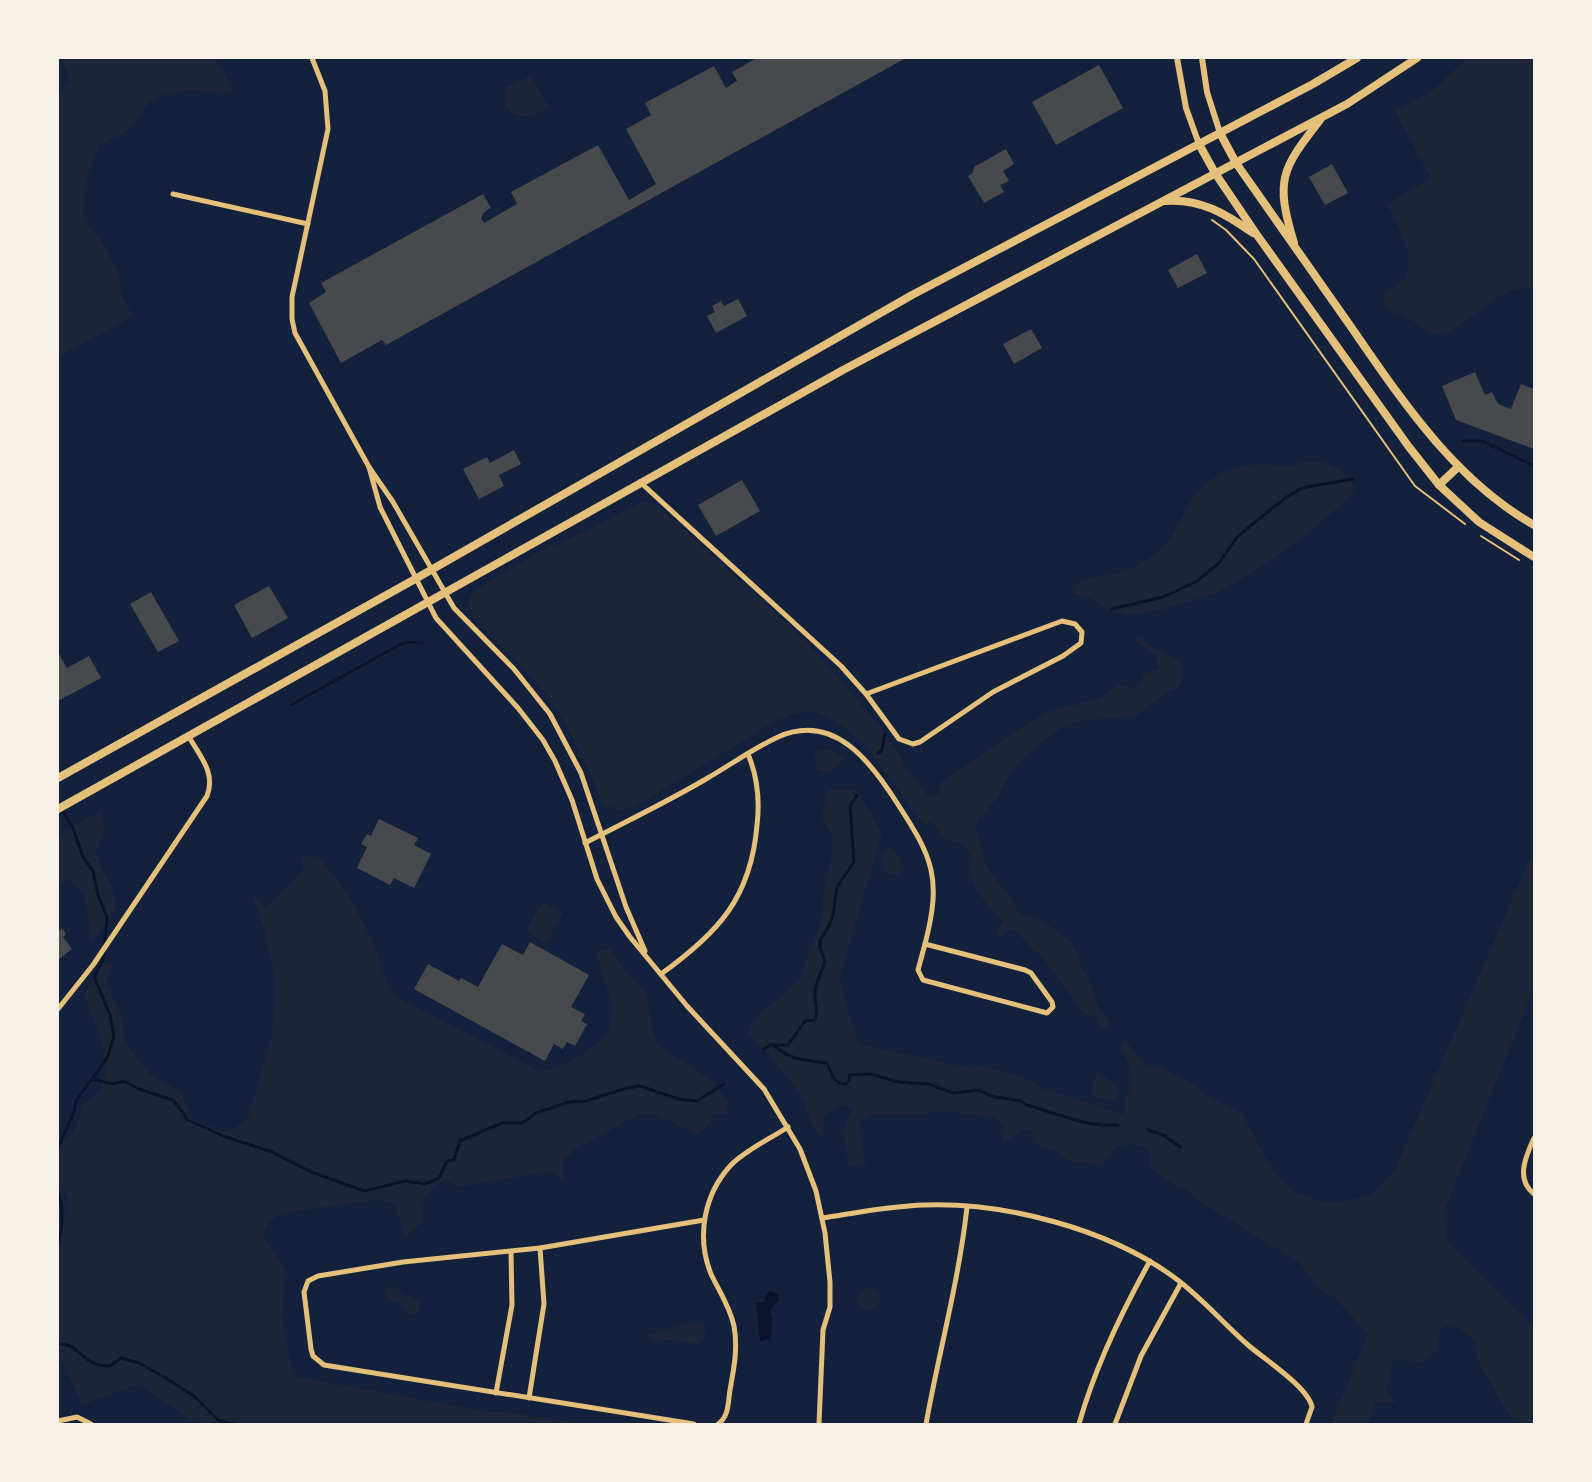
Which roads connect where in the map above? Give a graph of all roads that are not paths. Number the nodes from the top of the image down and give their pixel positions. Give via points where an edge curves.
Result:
1 (314, 58) edge
2 (1177, 58) edge
3 (1197, 58) edge
4 (1202, 58) edge
5 (1357, 58) edge
6 (1417, 58) edge
7 (1206, 86) junction
8 (1321, 118) junction
9 (1220, 133) junction
10 (1199, 144) junction
11 (1236, 163) junction
12 (1215, 173) junction
13 (173, 194) dead end
14 (1161, 201) junction
15 (308, 224) junction
16 (1257, 235) junction
17 (1296, 250) junction
18 (369, 467) junction
19 (1458, 467) junction
20 (640, 482) junction
21 (1439, 485) junction
22 (1534, 525) edge
23 (1534, 557) edge
24 (431, 570) junction
25 (417, 578) junction
26 (444, 593) junction
27 (428, 602) junction
28 (866, 694) junction
29 (189, 737) junction
30 (748, 754) junction
31 (58, 778) edge
32 (58, 810) edge
33 (602, 834) junction
34 (585, 842) junction
35 (924, 944) junction
36 (648, 956) junction
37 (661, 974) junction
38 (58, 1009) edge
39 (788, 1127) junction
40 (1534, 1138) edge
41 (1534, 1194) edge
42 (967, 1207) junction
43 (822, 1218) junction
44 (704, 1220) junction
45 (540, 1248) junction
46 (511, 1252) junction
47 (1150, 1261) junction
48 (1181, 1283) junction
49 (496, 1393) junction
50 (529, 1398) junction
51 (58, 1421) edge
52 (92, 1424) edge
53 (694, 1424) edge
54 (718, 1424) edge
55 (819, 1424) edge
56 (926, 1424) edge
57 (1079, 1424) edge
58 (1115, 1424) edge
59 (1306, 1424) edge

1 - 15 street via 325,91 328,129
2 - 10 street via 1186,108
3 - 7 street
4 - 7 street
5 - 9 main road
6 - 8 main road
7 - 9 street
8 - 11 main road
8 - 17 main road via 1293,155 1283,179 1282,194
9 - 10 main road
9 - 11 main road
10 - 12 main road
10 - 24 main road via 912,295
11 - 12 main road
11 - 17 main road
12 - 14 main road
12 - 16 main road
13 - 15 street
14 - 16 main road via 1205,204
14 - 20 main road
15 - 18 street via 292,297 295,333
16 - 21 main road
17 - 19 main road via 1399,395
18 - 24 street via 393,502
18 - 25 street via 380,507
19 - 21 main road
19 - 22 main road via 1497,500
20 - 26 main road
20 - 28 street via 841,666
21 - 23 main road via 1479,522
24 - 25 main road
24 - 26 street
25 - 27 street
25 - 31 main road
26 - 27 main road
26 - 33 street via 458,612 514,669 550,714 581,773
27 - 29 main road
27 - 34 street via 446,632 490,676 543,740 572,800
28 - 28 street via 1062,621 1075,624 1082,632 1083,638 1078,646 993,692 924,740 913,744 899,738
29 - 32 main road
29 - 38 street via 209,773 207,796 93,965
30 - 33 street
30 - 35 street via 778,737 816,732 844,741 867,760 927,852 932,869 934,905
30 - 37 street via 758,785 759,810 748,877 720,924 685,958
33 - 34 street
33 - 36 street via 626,907
34 - 36 street via 597,878 616,917
35 - 35 street via 918,970 923,980 1047,1013 1053,1007 1031,973 1025,970
36 - 37 street
37 - 39 street via 756,1080
39 - 43 street via 808,1166
39 - 44 street via 732,1164 713,1190
40 - 41 street via 1523,1172
42 - 43 street via 924,1205
42 - 47 street via 1056,1223 1107,1240
42 - 56 street via 962,1255
43 - 55 street via 828,1253 830,1300 823,1330
44 - 45 street
44 - 54 street via 706,1260 728,1308 736,1342 726,1415
45 - 46 street
45 - 50 street via 544,1304
46 - 49 street via 512,1305
46 - 49 street via 404,1262 318,1276 308,1281 304,1292 311,1349 313,1356 324,1365
47 - 48 street
47 - 57 street via 1096,1372
48 - 58 street via 1141,1356
48 - 59 street via 1306,1394 1312,1407
49 - 50 street
50 - 53 street
51 - 52 street via 70,1417

